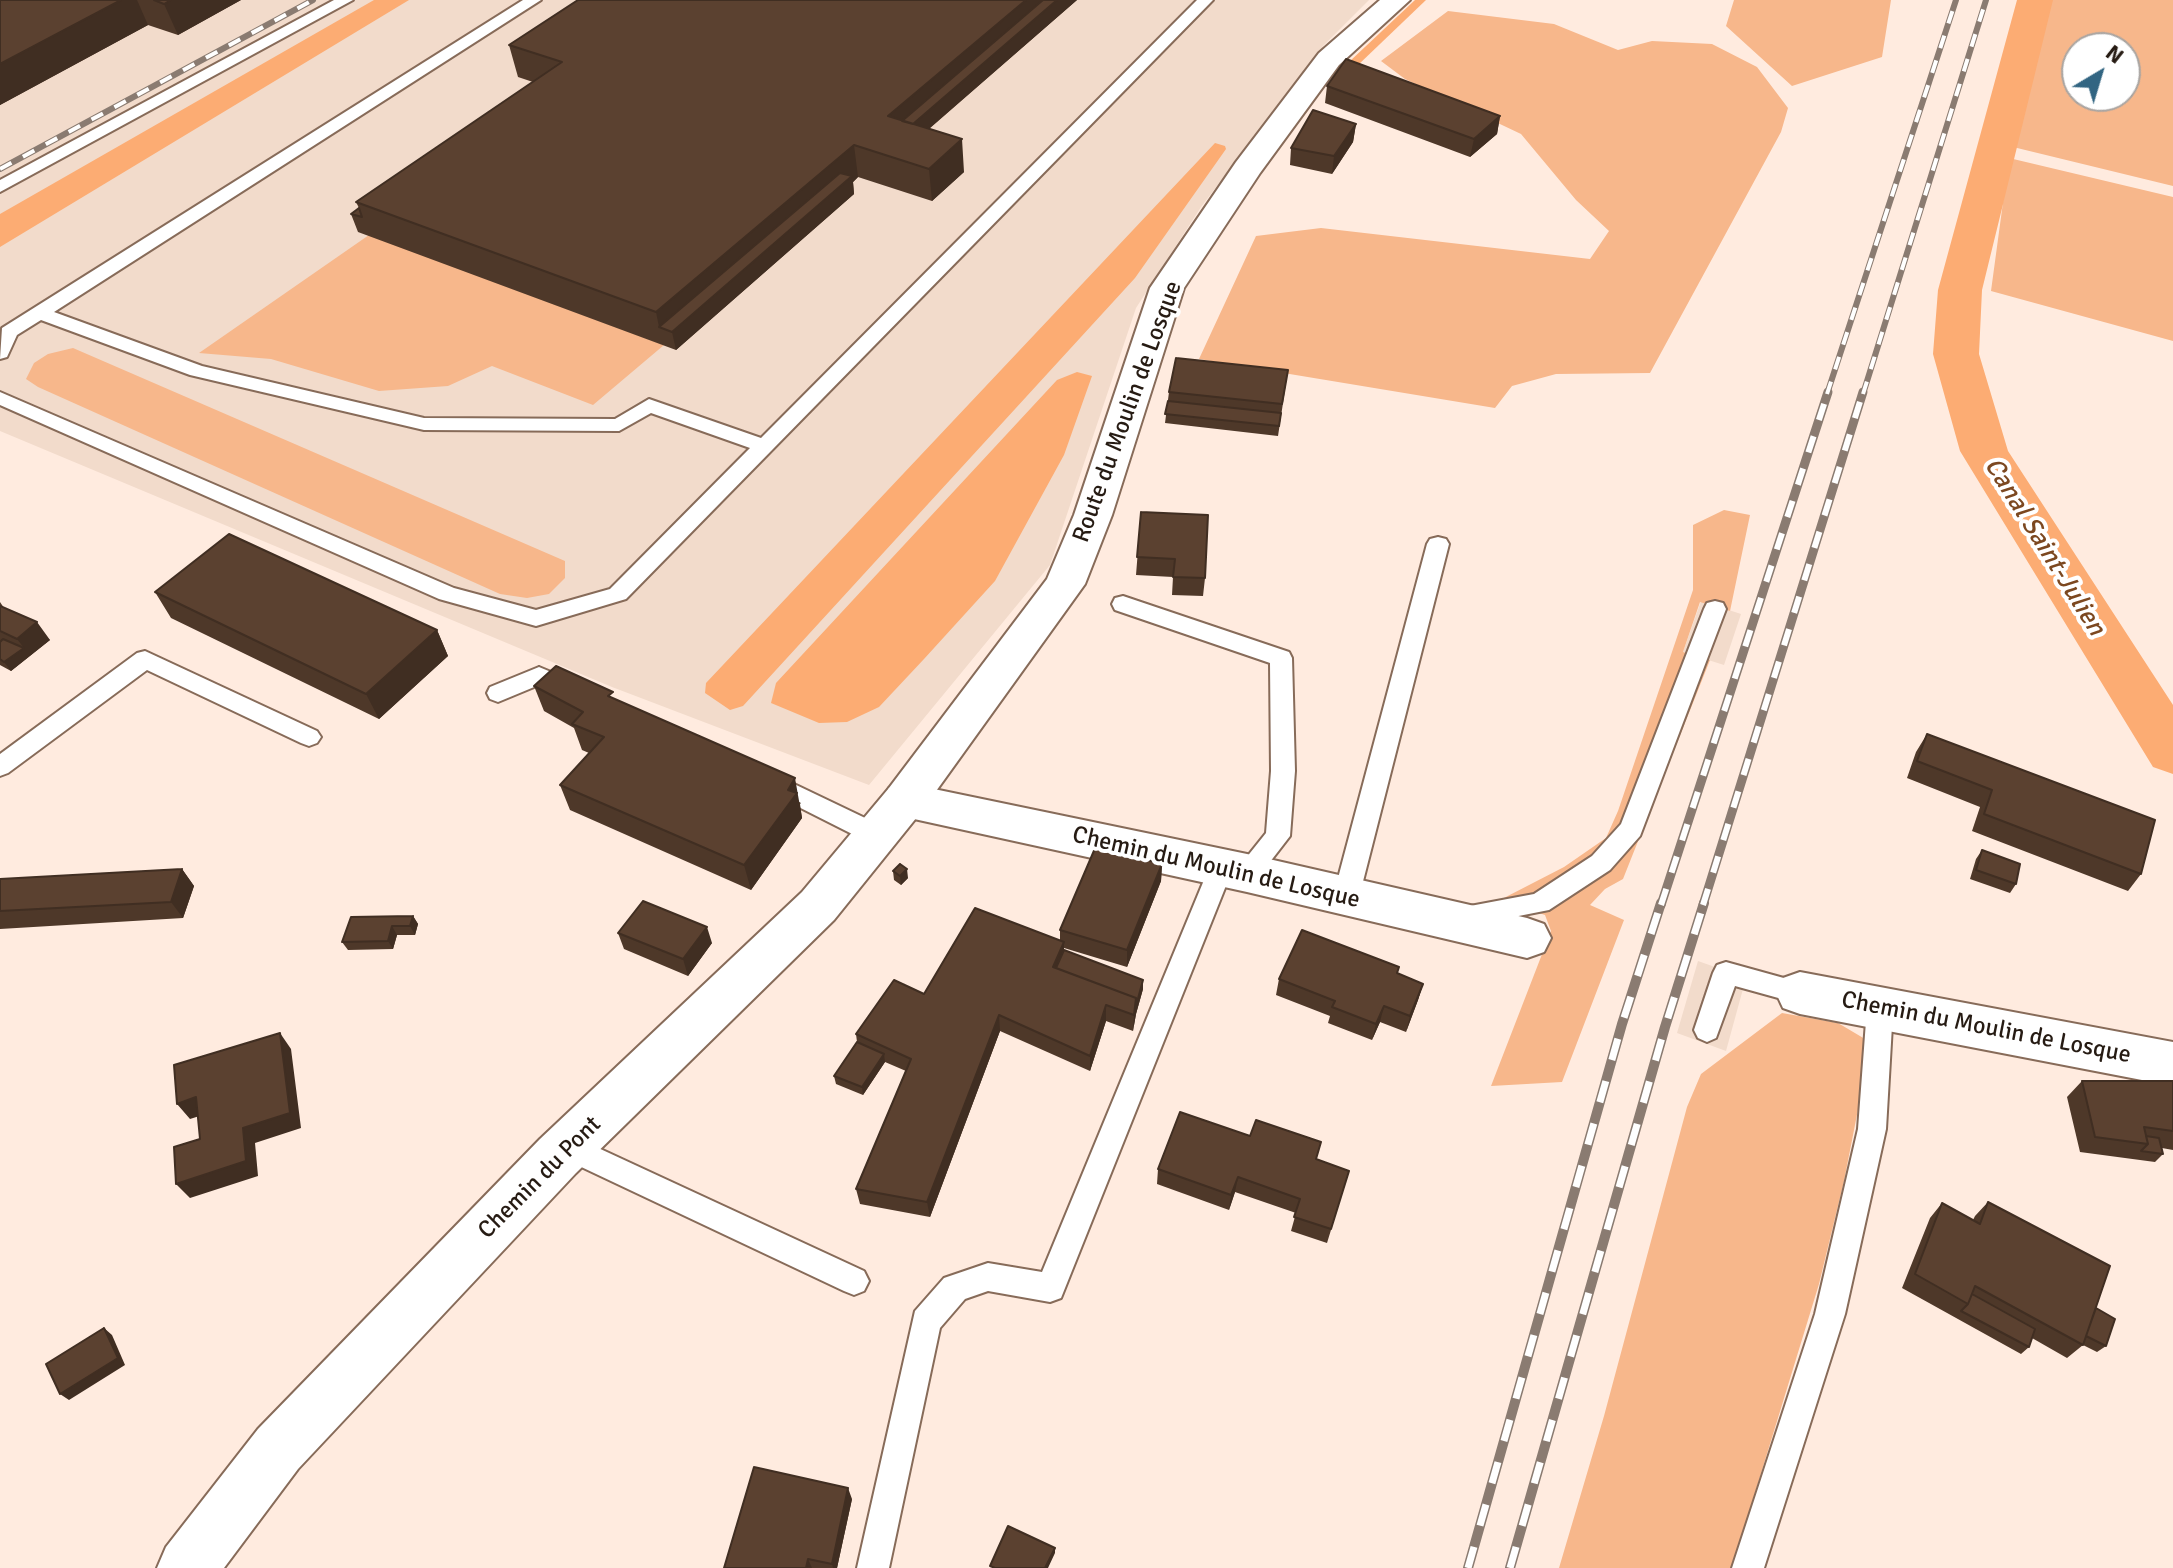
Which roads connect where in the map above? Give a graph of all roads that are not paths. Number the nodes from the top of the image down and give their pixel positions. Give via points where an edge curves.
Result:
1 (345, 0) edge
2 (533, 0) edge
3 (1205, 0) edge
4 (1396, 0) edge
5 (0, 187) edge
6 (39, 313) junction
7 (0, 353) edge
8 (0, 398) edge
9 (764, 446) junction
10 (1438, 544) dead end
11 (1123, 604) dead end
12 (1715, 609) dead end
13 (498, 693) dead end
14 (595, 701) edge
15 (309, 737) dead end
16 (0, 767) edge
17 (750, 772) edge
18 (891, 818) junction
19 (1234, 870) junction
20 (1346, 897) junction
21 (1445, 920) junction
22 (1527, 938) dead end
23 (1800, 993) joint
24 (1880, 1008) junction
25 (1707, 1030) dead end
26 (2173, 1064) edge
27 (568, 1147) junction
28 (854, 1281) dead end
29 (187, 1568) edge
30 (873, 1568) edge
31 (1748, 1568) edge

1 - 5 lane
2 - 6 lane
3 - 9 lane
4 - 18 street, Route du Moulin de Losque via 1329,59 1167,288 1065,584
6 - 7 lane via 9,332
6 - 9 lane via 197,371 424,424 619,425 649,405
8 - 9 lane via 447,594 536,618 618,594
10 - 20 lane
11 - 19 lane via 1281,658 1278,836
12 - 21 lane via 1631,829 1601,863 1540,903
13 - 14 lane via 539,675
15 - 16 lane via 145,659
17 - 18 lane
18 - 19 street, Chemin du Moulin de Losque
18 - 27 street, Chemin du Pont via 818,906
19 - 20 street, Chemin du Moulin de Losque
19 - 30 lane via 1050,1288 988,1277 955,1288 926,1321
20 - 21 street, Chemin du Moulin de Losque
21 - 22 street, Chemin du Moulin de Losque
23 - 24 street, Chemin du Moulin de Losque
23 - 25 lane via 1726,973
24 - 26 street, Chemin du Moulin de Losque
24 - 31 lane via 1872,1129 1830,1314
27 - 28 lane
27 - 29 street, Chemin du Pont via 278,1449

